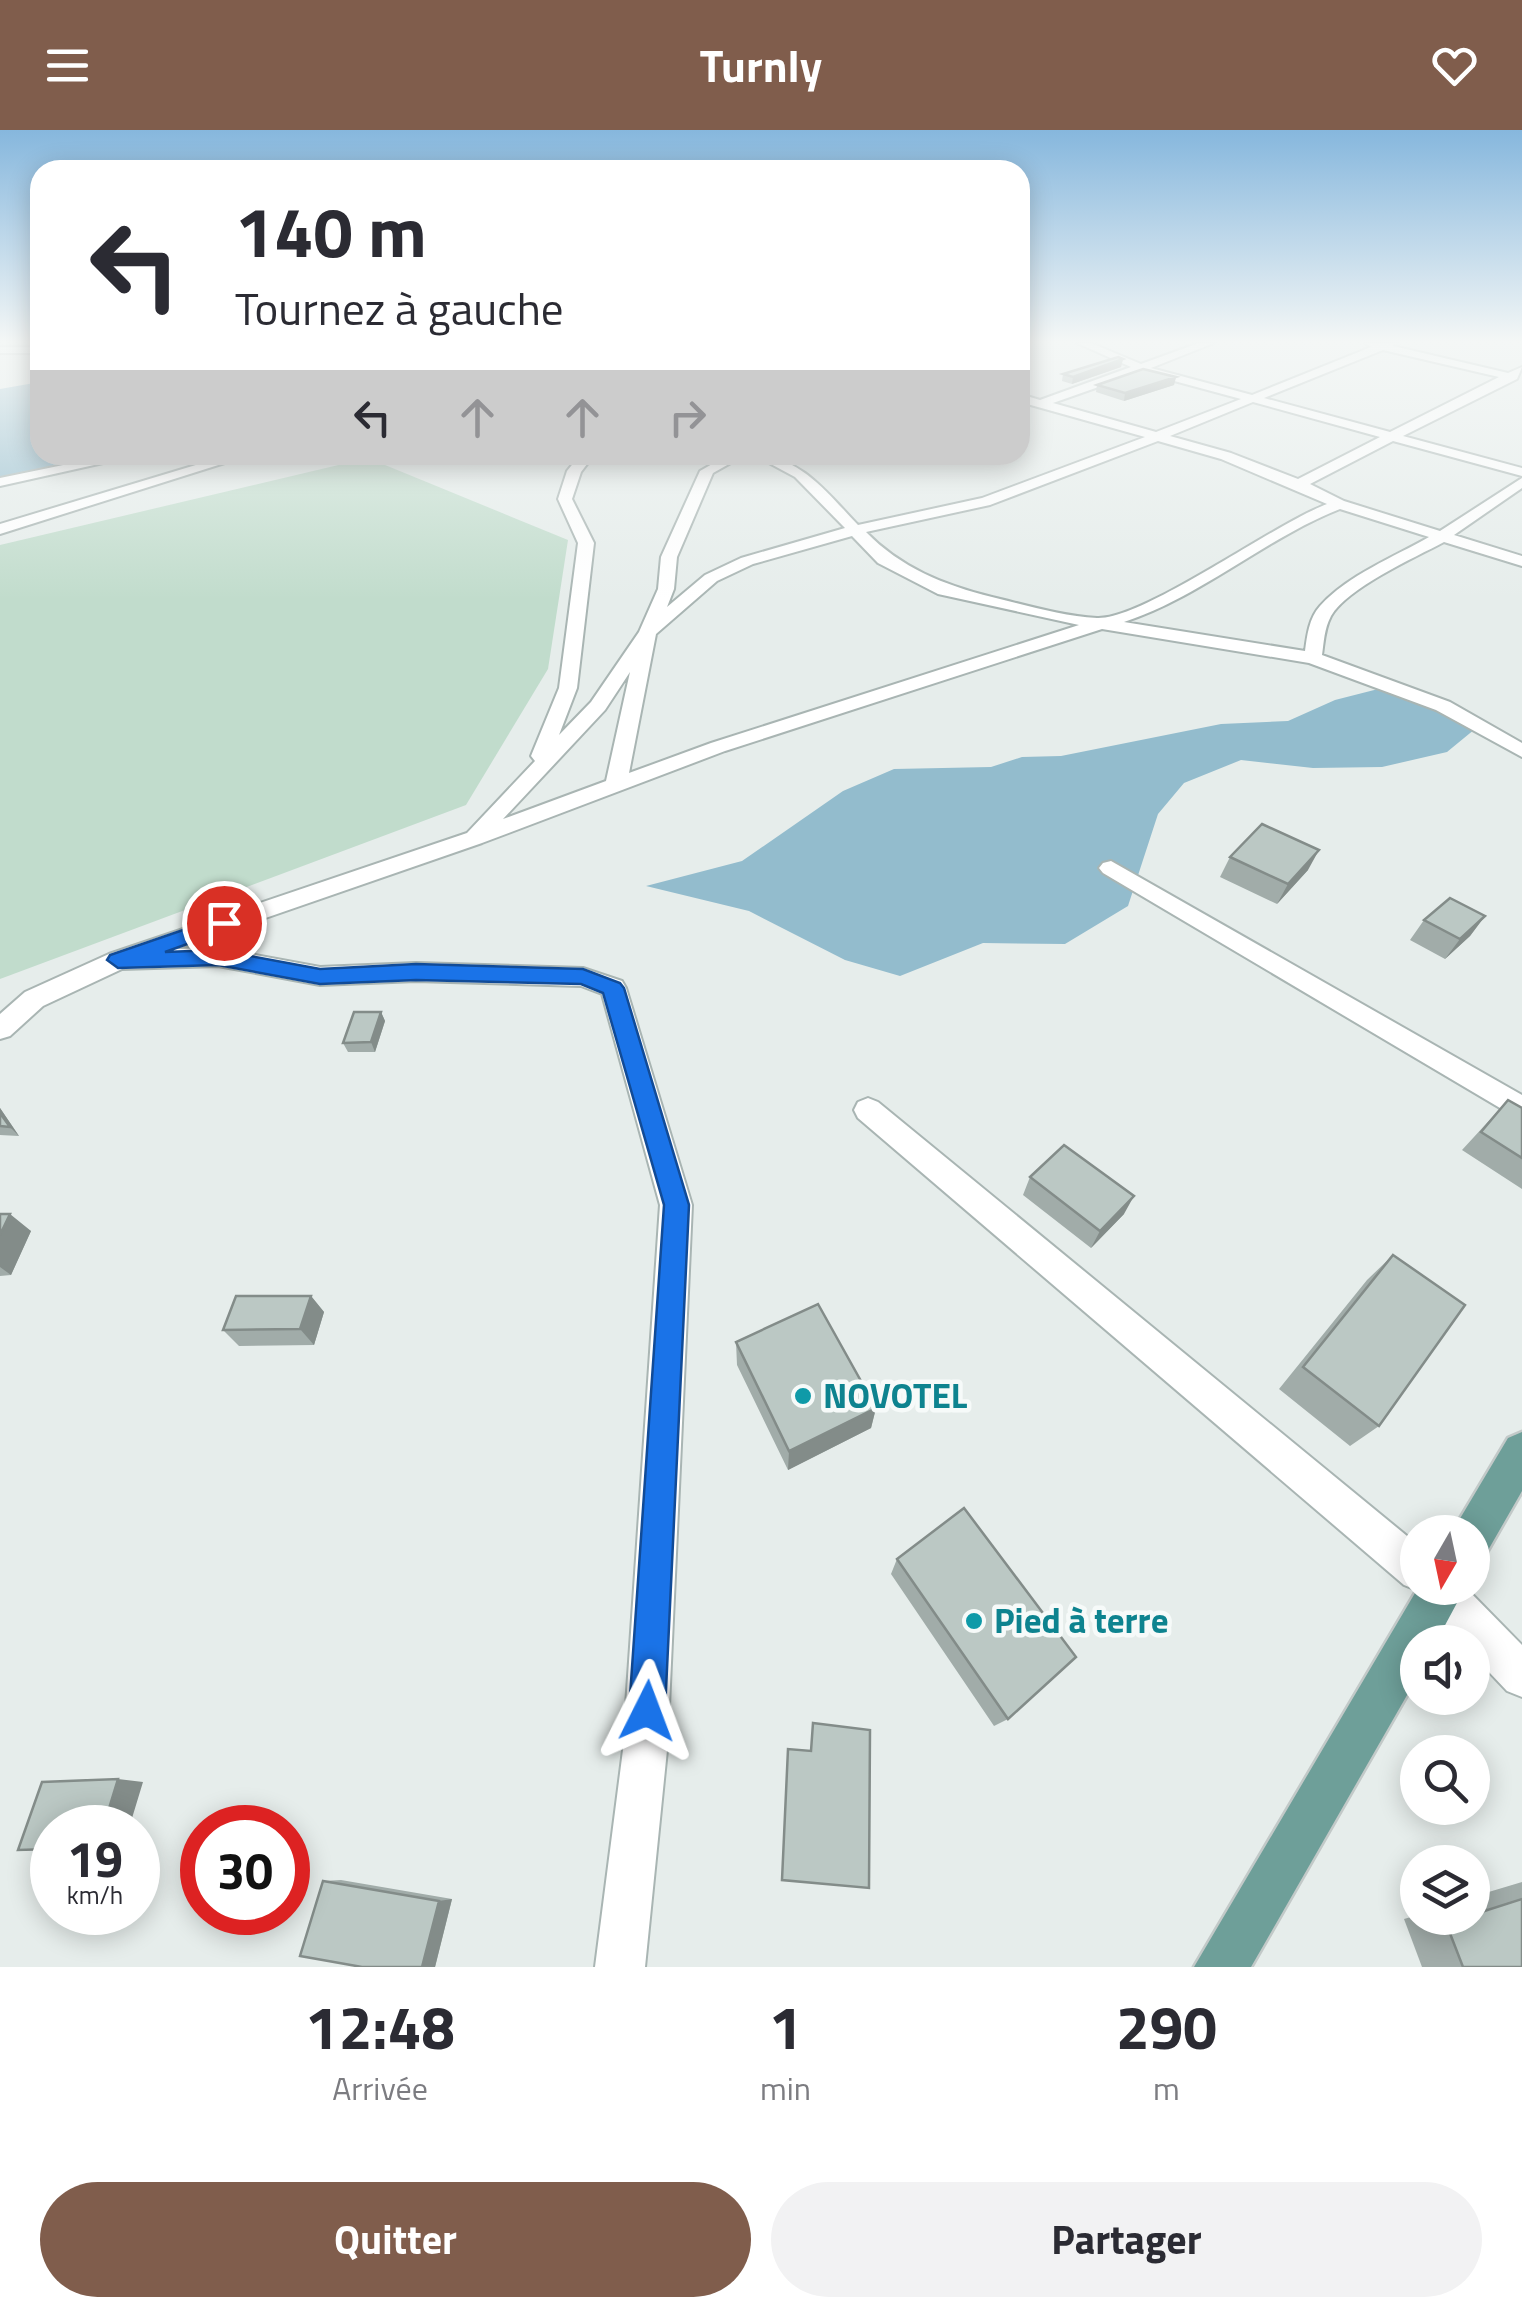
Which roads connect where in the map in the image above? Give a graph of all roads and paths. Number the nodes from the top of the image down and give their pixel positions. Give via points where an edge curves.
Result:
1 (1125, 429) edge
2 (1180, 429) edge
3 (1363, 429) edge
4 (1409, 429) edge
5 (1392, 437) junction
6 (1157, 438) junction
7 (83, 465) edge
8 (209, 465) edge
9 (569, 465) edge
10 (579, 465) edge
11 (719, 465) edge
12 (782, 465) edge
13 (574, 471) junction
14 (1522, 472) edge
15 (0, 482) edge
16 (1522, 482) edge
17 (1300, 484) junction
18 (1339, 504) junction
19 (0, 528) edge
20 (856, 530) junction
21 (1444, 535) junction
22 (1522, 561) edge
23 (1110, 623) junction
24 (648, 632) junction
25 (1313, 658) junction
26 (1522, 752) edge
27 (536, 768) junction
28 (616, 785) junction
29 (474, 838) junction
30 (1112, 868) dead end
31 (118, 960) junction
32 (34, 999) junction
33 (0, 1013) edge
34 (0, 1029) edge
35 (1522, 1109) edge
36 (868, 1110) dead end
37 (1522, 1452) edge
38 (1485, 1515) edge
39 (1400, 1555) edge
40 (1423, 1605) edge
41 (1455, 1605) edge
42 (1522, 1676) edge
43 (620, 1967) edge
44 (1221, 1967) edge

1 - 6 street
2 - 6 street
3 - 5 street
4 - 5 street
5 - 14 street
5 - 17 street
6 - 17 street
6 - 20 street via 984,502
7 - 15 street
8 - 19 street
9 - 13 street
10 - 13 street
11 - 24 street via 707,471 669,557 666,589
12 - 20 street via 800,474
13 - 27 street via 564,500 586,543 568,688
16 - 21 street
17 - 18 street
18 - 21 street
18 - 23 street via 1299,520 1154,606
20 - 23 street via 884,560 944,590
20 - 24 street via 711,578
21 - 22 street
21 - 25 street via 1325,610
23 - 25 street
23 - 28 street
24 - 27 street via 598,706
24 - 28 street
25 - 26 street via 1443,706
27 - 29 street
28 - 29 street
29 - 31 street
30 - 35 street
31 - 32 street
31 - 43 street via 218,958 320,976 583,977 613,988 676,1205 645,1750
32 - 33 street
32 - 34 street
36 - 39 street
37 - 38 main road
40 - 44 main road
41 - 42 street

